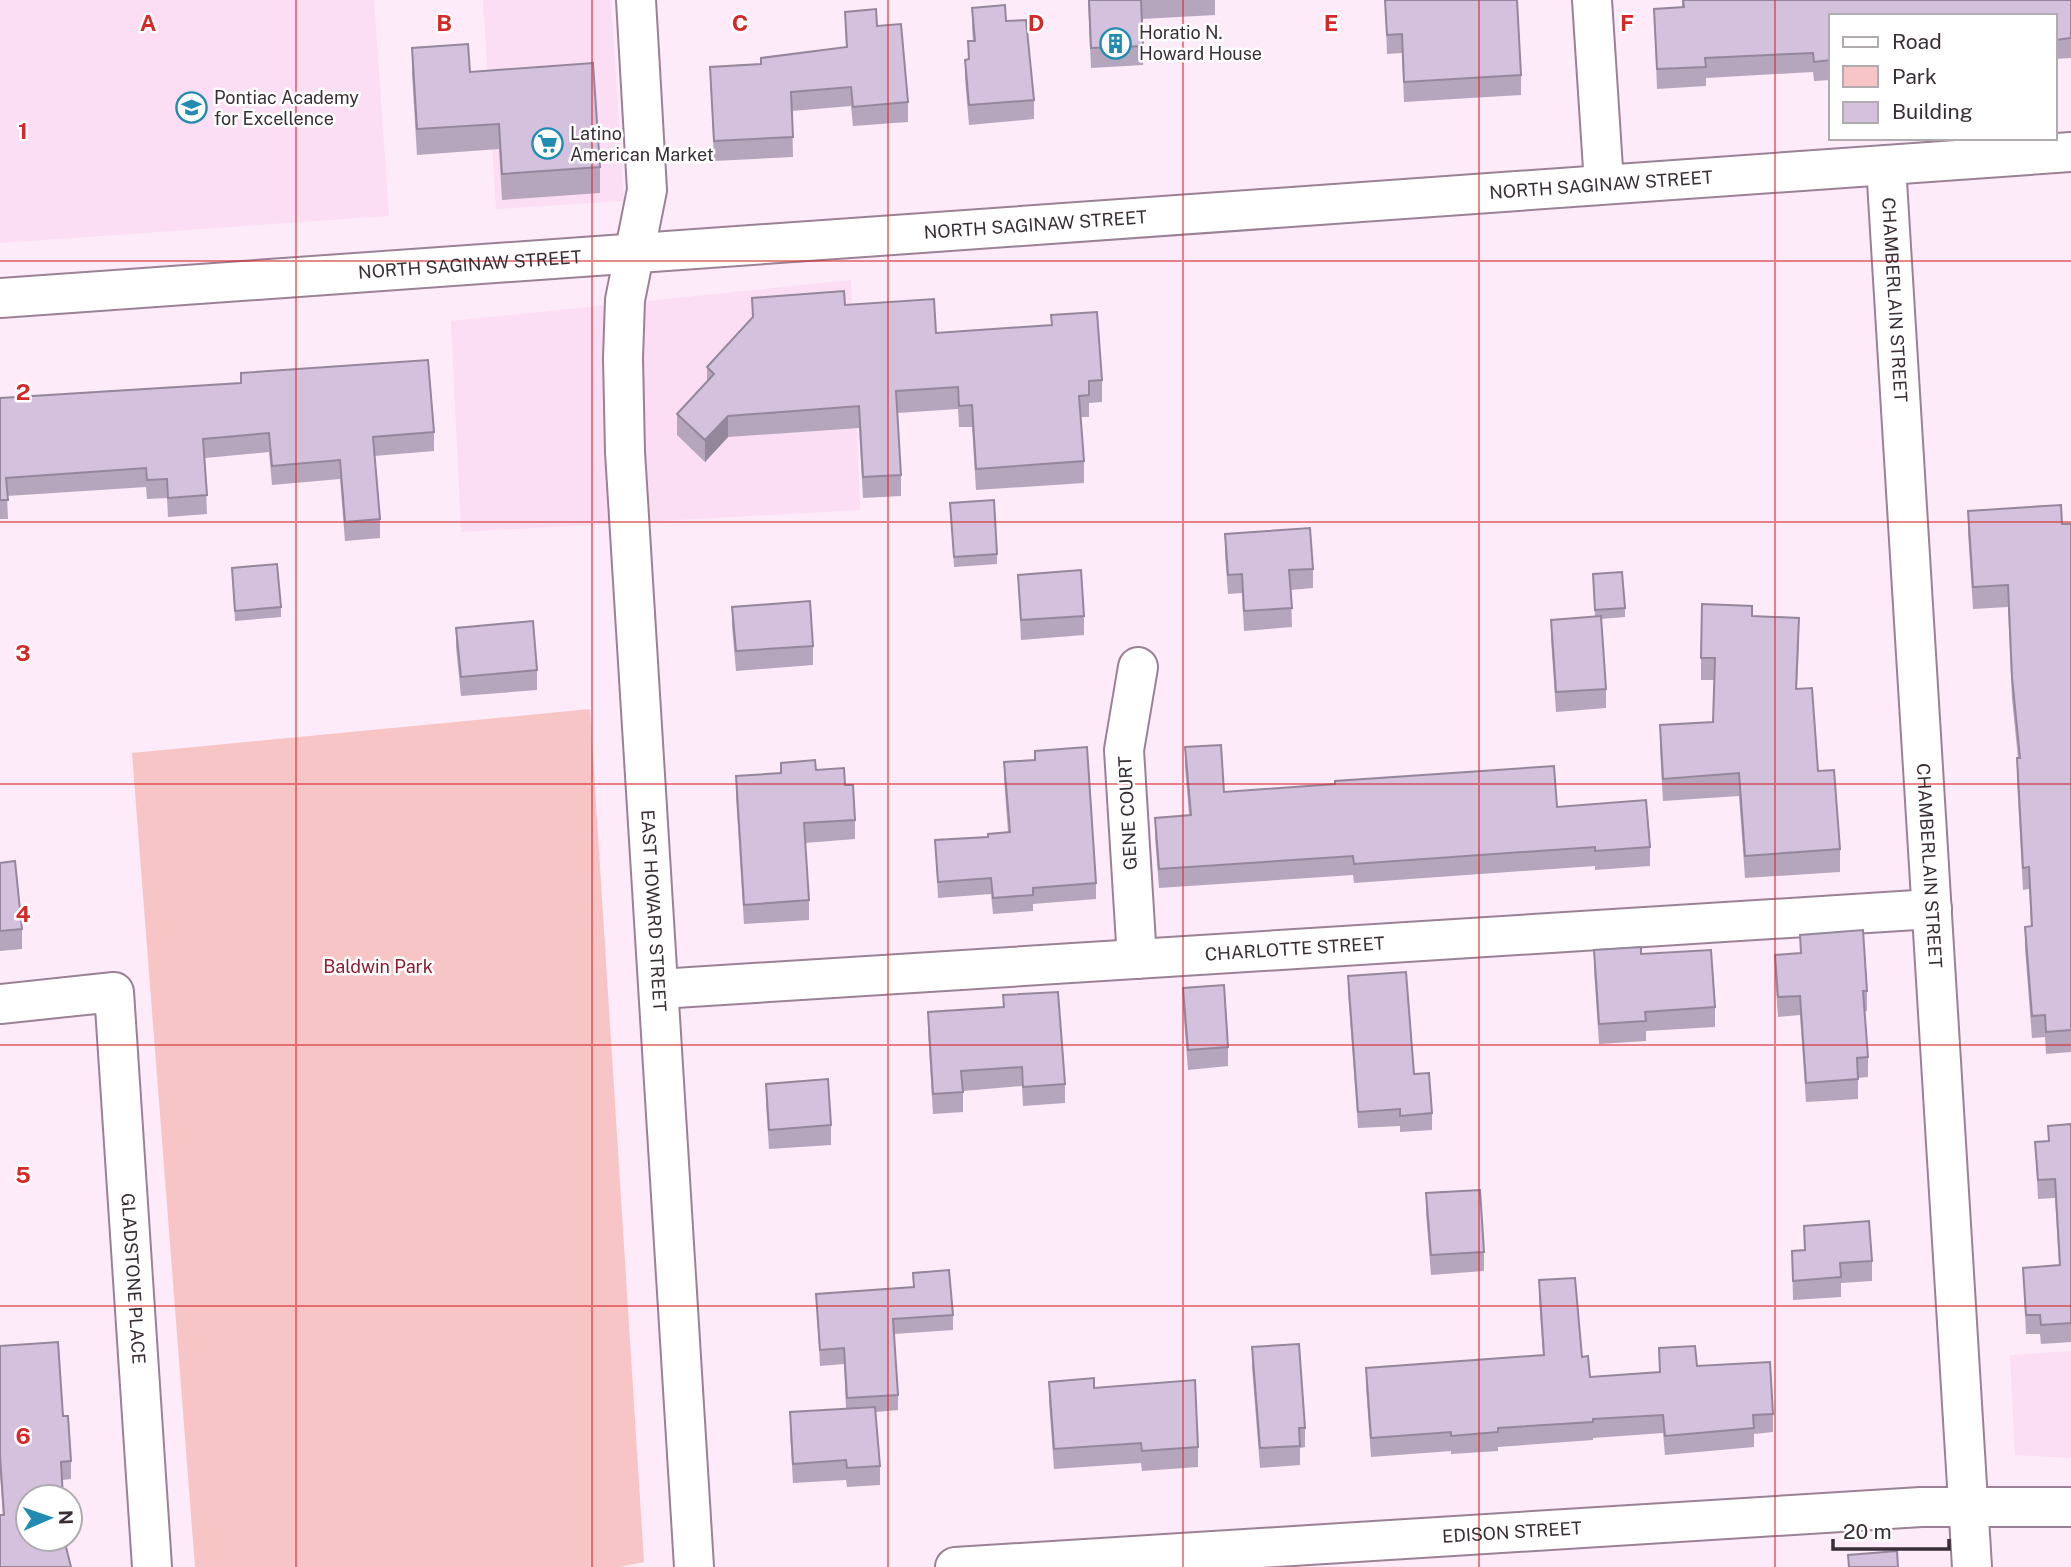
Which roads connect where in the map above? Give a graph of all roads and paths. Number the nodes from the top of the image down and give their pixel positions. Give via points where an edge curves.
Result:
1 (636, 0) edge
2 (1592, 0) edge
3 (2071, 152) edge
4 (1886, 165) junction
5 (1604, 184) junction
6 (635, 253) junction
7 (0, 298) edge
8 (1138, 667) dead end
9 (1932, 909) junction
10 (1137, 959) junction
11 (659, 989) junction
12 (0, 1004) edge
13 (1969, 1506) junction
14 (2071, 1507) edge
15 (152, 1567) edge
16 (694, 1567) edge
17 (955, 1567) edge
18 (1972, 1567) edge

1 - 6 street, EAST HOWARD STREET via 647,190
2 - 5 street
3 - 4 street, NORTH SAGINAW STREET
4 - 5 street, NORTH SAGINAW STREET
4 - 9 street, CHAMBERLAIN STREET
5 - 6 street, NORTH SAGINAW STREET
6 - 7 street, NORTH SAGINAW STREET
6 - 11 street, EAST HOWARD STREET via 625,300 623,395
8 - 10 street, GENE COURT via 1124,750
9 - 10 street, CHARLOTTE STREET
9 - 13 street, CHAMBERLAIN STREET
10 - 11 street, CHARLOTTE STREET
11 - 16 street, EAST HOWARD STREET
12 - 15 street, GLADSTONE PLACE via 114,992
13 - 14 street, EDISON STREET
13 - 17 street, EDISON STREET
13 - 18 street, CHAMBERLAIN STREET

